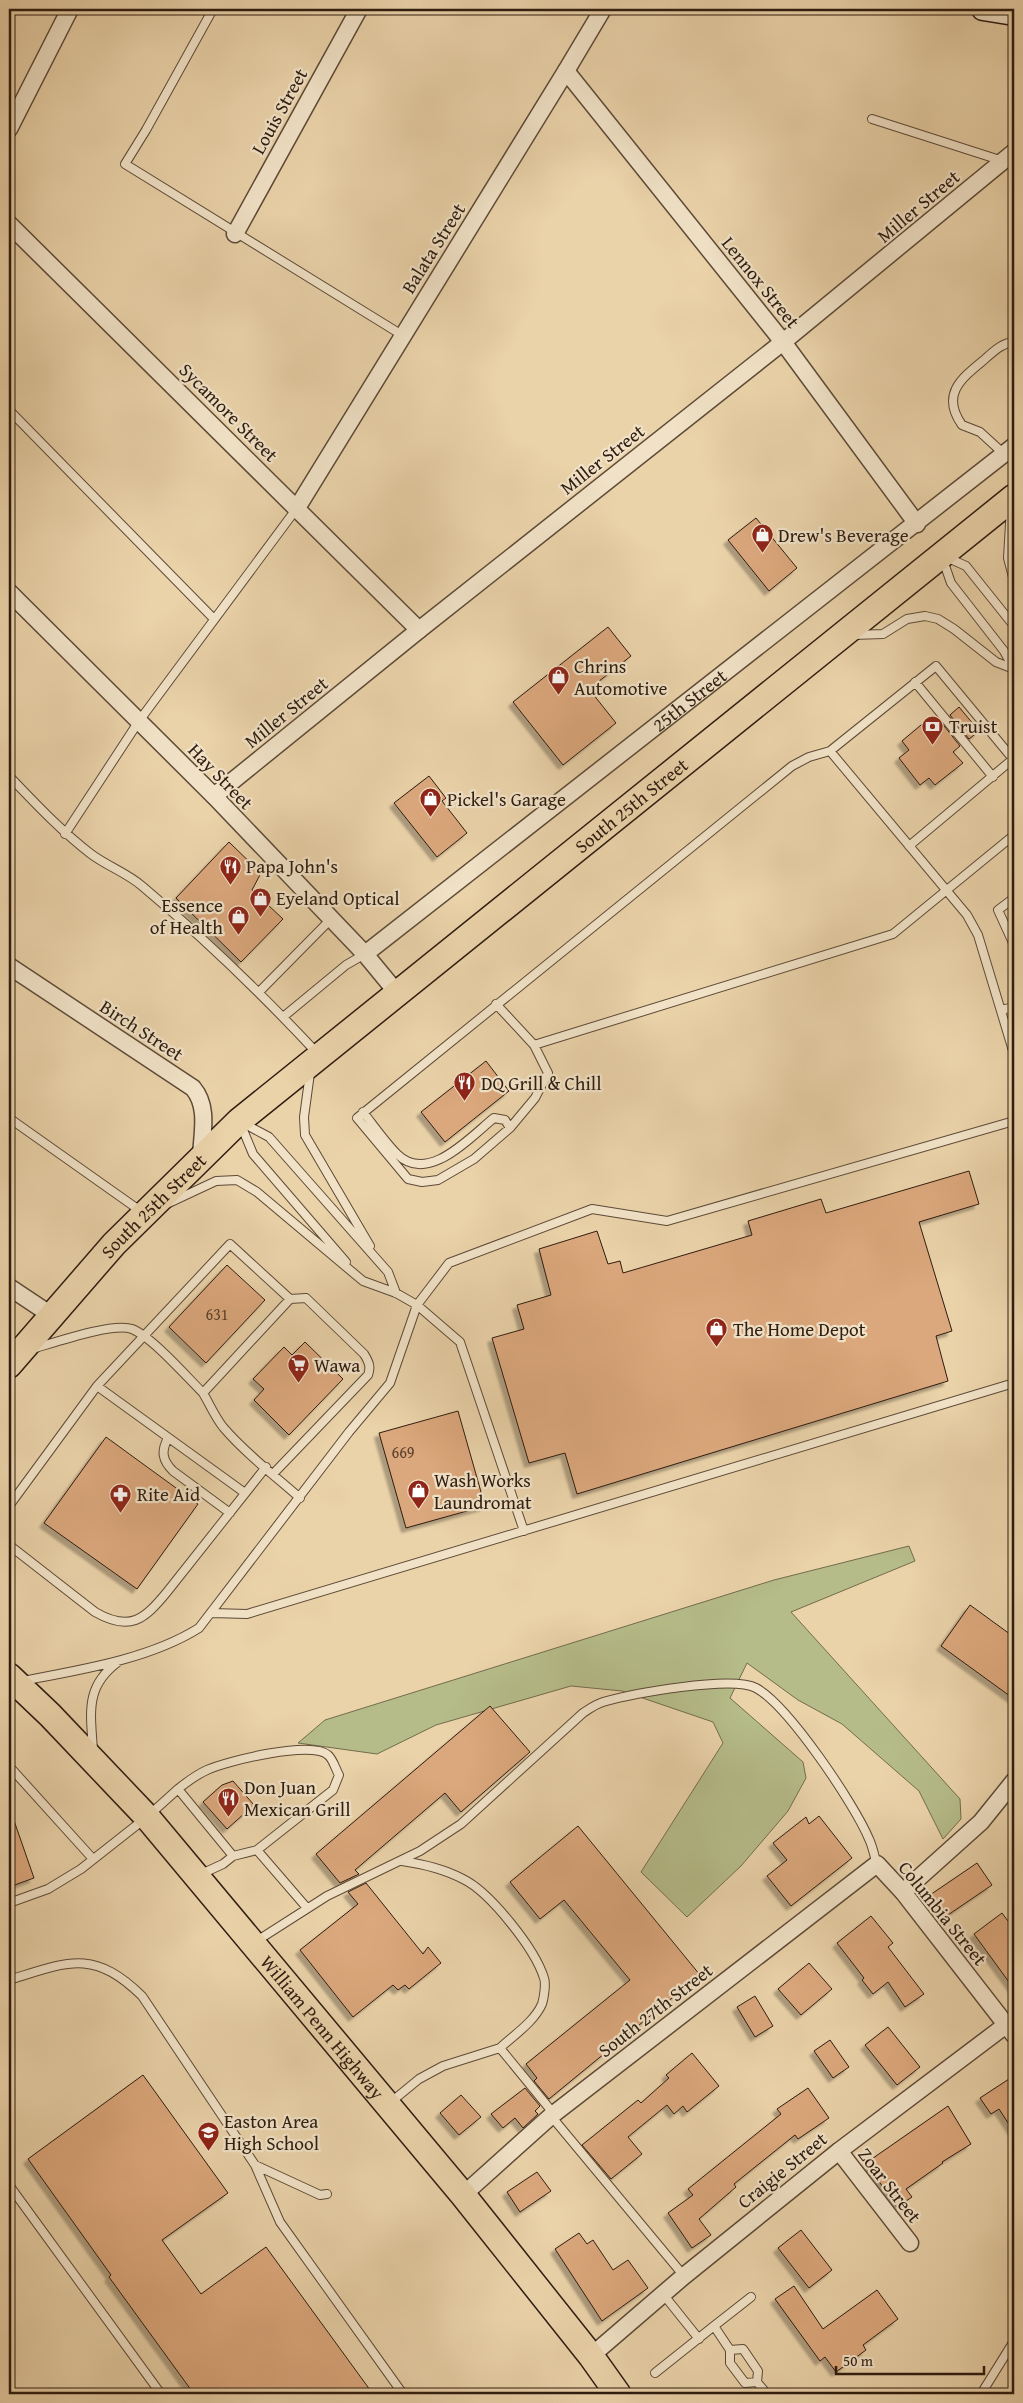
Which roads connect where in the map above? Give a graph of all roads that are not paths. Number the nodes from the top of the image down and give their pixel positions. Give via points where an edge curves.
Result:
1 (70, 9) edge
2 (213, 9) edge
3 (359, 9) edge
4 (603, 9) edge
5 (982, 9) edge
6 (1014, 14) edge
7 (566, 71) junction
8 (872, 120) dead end
9 (9, 128) edge
10 (1009, 156) edge
11 (9, 224) edge
12 (234, 234) junction
13 (402, 335) junction
14 (784, 342) junction
15 (1014, 342) edge
16 (9, 410) edge
17 (1009, 450) edge
18 (1013, 498) edge
19 (297, 508) junction
20 (917, 524) junction
21 (942, 555) junction
22 (1014, 581) edge
23 (9, 592) edge
24 (214, 619) junction
25 (1014, 626) edge
26 (419, 630) junction
27 (839, 636) junction
28 (1014, 669) edge
29 (915, 682) junction
30 (139, 721) junction
31 (830, 751) junction
32 (9, 776) edge
33 (993, 777) junction
34 (214, 796) junction
35 (65, 834) junction
36 (1014, 835) edge
37 (909, 846) junction
38 (945, 890) junction
39 (1014, 898) edge
40 (331, 919) junction
41 (1014, 944) edge
42 (365, 954) junction
43 (9, 966) edge
44 (259, 992) junction
45 (398, 994) junction
46 (496, 1004) junction
47 (1014, 1007) edge
48 (1001, 1010) junction
49 (283, 1017) junction
50 (534, 1045) junction
51 (1014, 1054) edge
52 (317, 1059) junction
53 (360, 1115) junction
54 (9, 1118) edge
55 (239, 1121) junction
56 (1014, 1121) edge
57 (510, 1128) junction
58 (201, 1157) junction
59 (145, 1213) junction
60 (382, 1265) junction
61 (363, 1281) junction
62 (9, 1287) edge
63 (396, 1294) junction
64 (290, 1298) junction
65 (416, 1305) junction
66 (51, 1315) junction
67 (145, 1337) junction
68 (13, 1360) edge
69 (1014, 1383) edge
70 (97, 1386) junction
71 (203, 1393) junction
72 (168, 1438) junction
73 (266, 1467) junction
74 (274, 1474) junction
75 (245, 1493) junction
76 (300, 1498) junction
77 (9, 1506) edge
78 (230, 1513) junction
79 (524, 1531) junction
80 (9, 1546) edge
81 (212, 1613) junction
82 (121, 1660) junction
83 (12, 1679) edge
84 (93, 1759) junction
85 (9, 1766) edge
86 (1014, 1781) edge
87 (178, 1789) junction
88 (147, 1817) junction
89 (257, 1850) junction
90 (234, 1856) junction
91 (93, 1859) junction
92 (402, 1861) junction
93 (877, 1864) junction
94 (196, 1876) junction
95 (902, 1892) junction
96 (9, 1903) edge
97 (307, 1908) junction
98 (253, 1944) junction
99 (9, 1980) edge
100 (1010, 2030) edge
101 (500, 2048) junction
102 (387, 2104) junction
103 (552, 2115) junction
104 (839, 2151) junction
105 (255, 2165) junction
106 (9, 2185) edge
107 (327, 2194) dead end
108 (463, 2195) junction
109 (910, 2243) dead end
110 (684, 2276) junction
111 (663, 2294) junction
112 (751, 2297) dead end
113 (714, 2326) junction
114 (699, 2339) junction
115 (1014, 2340) edge
116 (730, 2350) junction
117 (591, 2356) junction
118 (655, 2373) dead end
119 (757, 2382) junction
120 (161, 2394) edge
121 (403, 2394) edge
122 (618, 2394) edge
123 (767, 2394) edge
124 (981, 2394) edge

1 - 9 street
2 - 12 lane via 125,164
3 - 12 street, Louis Street
4 - 7 street, Balata Street
5 - 6 main road
7 - 13 street, Balata Street
7 - 14 street, Lennox Street
8 - 10 lane
10 - 14 street, Miller Street
11 - 19 street, Sycamore Street
12 - 13 lane
13 - 19 street, Balata Street
14 - 20 street, Lennox Street
14 - 26 street, Miller Street
15 - 17 lane via 1001,345 960,380 953,398 953,407 962,425
16 - 24 lane
17 - 20 street, 25th Street
18 - 21 main road
18 - 22 lane via 1008,558
19 - 24 lane
19 - 26 street, Sycamore Street
20 - 42 street, 25th Street
21 - 25 lane via 966,566
21 - 27 main road, South 25th Street
21 - 28 lane via 951,583 1004,650
23 - 30 street, Hay Street
24 - 30 lane
26 - 34 street, Miller Street
27 - 28 lane via 883,634 907,619 925,616 938,619 996,662
27 - 45 main road, South 25th Street
29 - 31 lane
29 - 33 lane
29 - 33 lane via 936,666 1013,760
30 - 34 street, Hay Street
30 - 35 lane
31 - 37 lane
31 - 46 lane via 792,766
32 - 35 lane
33 - 37 lane
34 - 40 street, Hay Street
35 - 44 lane via 140,884
36 - 38 lane
37 - 38 lane
38 - 48 lane via 967,915 978,935
38 - 50 lane via 893,934
39 - 41 lane via 998,910
40 - 42 street, Hay Street
40 - 44 lane
42 - 45 street, Hay Street
42 - 49 lane via 346,965
43 - 58 street, Birch Street via 193,1088 204,1108
44 - 49 lane
45 - 52 main road, South 25th Street
46 - 50 lane
46 - 53 lane
47 - 48 lane
48 - 51 lane
49 - 52 lane
50 - 57 lane via 548,1073 535,1098
52 - 55 main road, South 25th Street
52 - 60 lane via 308,1083 305,1135
53 - 57 lane via 398,1155 407,1161 426,1165 448,1156 494,1118 505,1120
53 - 57 lane via 408,1179 422,1182 438,1180 474,1159
54 - 59 lane
55 - 58 main road, South 25th Street
55 - 60 lane via 270,1137
55 - 61 lane via 253,1154
56 - 65 lane via 667,1221 592,1209 449,1263
58 - 59 main road, South 25th Street
59 - 61 lane via 216,1181 236,1180 257,1192
59 - 66 main road, South 25th Street
60 - 63 lane
61 - 63 lane
62 - 66 street
63 - 65 lane
64 - 67 lane via 230,1244
64 - 71 lane
64 - 74 lane via 306,1298 364,1354 370,1369 368,1375
65 - 76 lane via 390,1383
65 - 79 lane via 460,1342
66 - 68 main road, South 25th Street
67 - 68 lane via 133,1329 119,1327 73,1337
67 - 70 lane
67 - 71 lane
69 - 79 lane
70 - 72 lane
70 - 77 lane
71 - 73 lane via 222,1426
72 - 75 lane
72 - 78 lane via 162,1454 166,1463
73 - 74 lane
73 - 75 lane
74 - 76 lane
75 - 78 lane
76 - 81 lane
78 - 80 lane via 152,1611 139,1620 126,1623 109,1620 95,1612
79 - 81 lane via 247,1614
81 - 82 lane via 199,1628 184,1638
82 - 83 lane
82 - 84 lane via 102,1676 94,1689 91,1711
83 - 84 main road, William Penn Highway
84 - 88 main road, William Penn Highway
85 - 91 lane
86 - 95 street via 981,1822
87 - 88 lane
87 - 89 lane via 209,1769 275,1753 311,1748 328,1755 339,1775 333,1790
87 - 90 lane
88 - 91 lane
88 - 94 main road, William Penn Highway
89 - 90 lane
89 - 97 lane
90 - 94 lane
91 - 96 lane via 48,1889
92 - 93 lane via 462,1824 583,1713 601,1702 699,1685 737,1683 756,1688 777,1703 798,1729 855,1811 870,1840
92 - 97 lane
92 - 101 lane via 431,1866 465,1879 498,1907 527,1946 545,1979 542,2003 530,2021
93 - 95 street, Columbia Street
93 - 103 street, South 27th Street
94 - 98 main road, William Penn Highway
95 - 100 street, Columbia Street
97 - 98 lane
98 - 102 main road, William Penn Highway
99 - 105 lane via 84,1962 104,1968 125,1980 142,1996
100 - 104 street, Craigie Street
101 - 102 lane via 443,2066 419,2079
101 - 103 lane
102 - 108 main road, William Penn Highway
103 - 108 street, South 27th Street
103 - 110 lane
104 - 109 street, Zoar Street
104 - 110 street, Craigie Street
105 - 107 lane via 320,2195
105 - 121 lane via 280,2222
106 - 120 lane
108 - 117 main road, William Penn Highway
110 - 111 street, Craigie Street
111 - 114 lane
111 - 117 street, Craigie Street
112 - 113 lane
113 - 114 lane
113 - 116 lane
114 - 118 lane
115 - 124 lane
116 - 119 lane via 730,2363 745,2383
116 - 119 lane via 743,2349 758,2371
117 - 122 main road, William Penn Highway
119 - 123 lane

